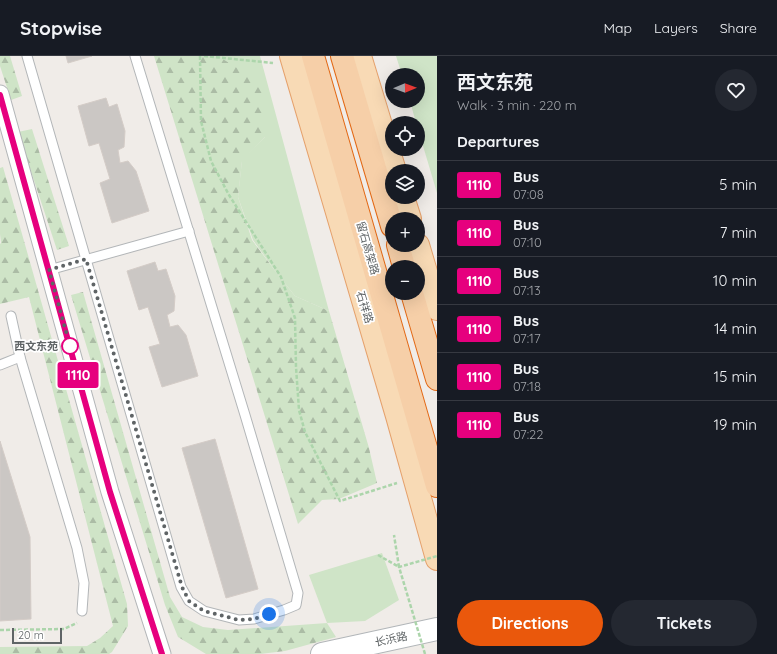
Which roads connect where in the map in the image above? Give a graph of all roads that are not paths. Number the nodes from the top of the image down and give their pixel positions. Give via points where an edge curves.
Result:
1 (27, 56) edge
2 (135, 56) edge
3 (342, 56) edge
4 (360, 56) edge
5 (299, 59) edge
6 (0, 94) edge
7 (393, 164) edge
8 (388, 212) edge
9 (189, 231) junction
10 (420, 252) edge
11 (86, 259) junction
12 (49, 270) junction
13 (414, 300) edge
14 (437, 309) edge
15 (11, 316) dead end
16 (20, 357) junction
17 (0, 365) edge
18 (437, 379) edge
19 (437, 486) edge
20 (437, 557) edge
21 (82, 612) road end
22 (437, 629) edge
23 (162, 654) edge
24 (322, 654) edge

1 - 11 lane
2 - 9 lane
3 - 8 highway
4 - 7 main road
5 - 19 highway, 留石高架路
5 - 20 main road, 石祥路
6 - 12 street via 9,139
9 - 11 lane
9 - 11 lane via 298,593 296,605 254,619 239,620 204,611 189,601 182,587
10 - 14 main road
11 - 12 lane
12 - 23 street via 110,492
13 - 18 highway
15 - 16 lane
16 - 17 lane
16 - 21 lane via 77,548 84,583
22 - 24 main road, 长浜路

